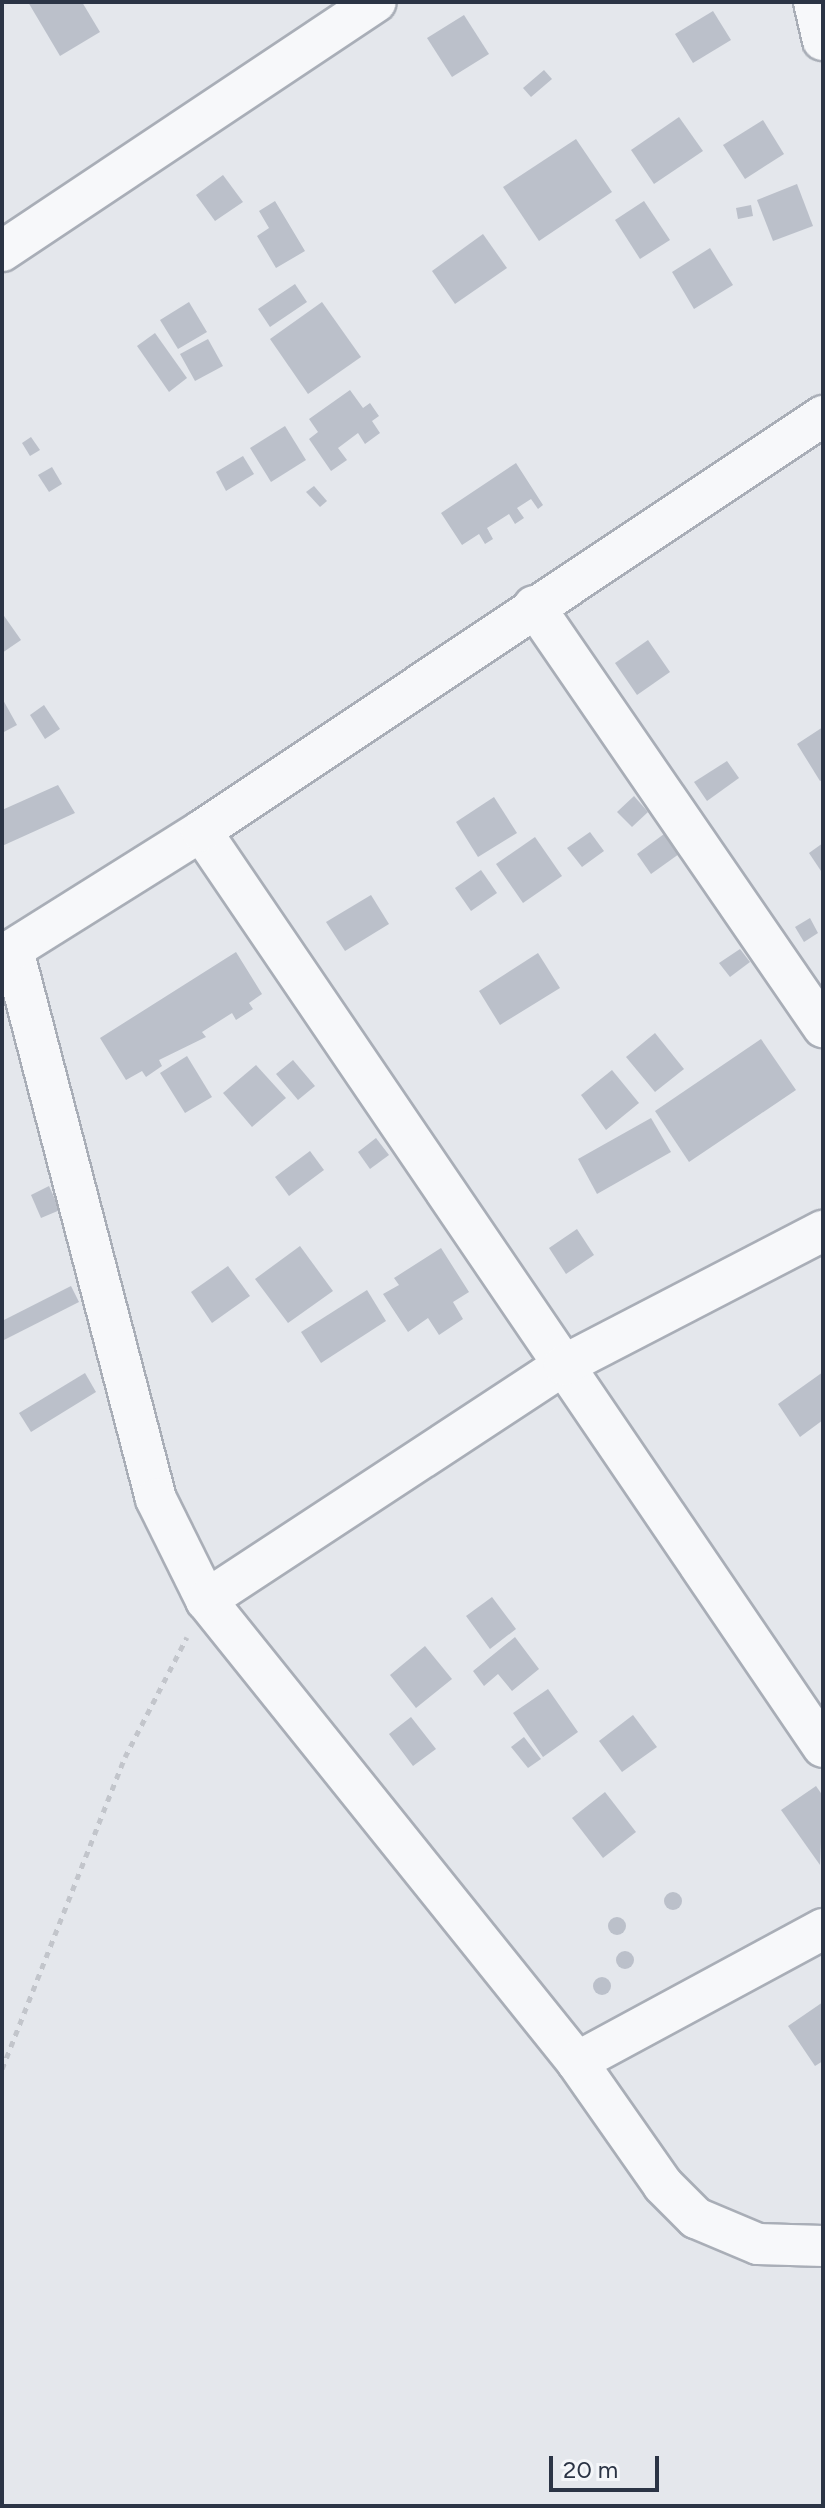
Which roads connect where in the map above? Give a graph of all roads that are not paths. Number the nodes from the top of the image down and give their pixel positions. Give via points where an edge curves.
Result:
1 (376, 2) edge
2 (814, 2) edge
3 (823, 40) edge
4 (2, 251) edge
5 (823, 416) edge
6 (534, 606) junction
7 (201, 831) junction
8 (7, 953) edge
9 (823, 1027) edge
10 (823, 1231) edge
11 (564, 1365) junction
12 (206, 1600) junction
13 (823, 1747) edge
14 (823, 1929) edge
15 (577, 2062) junction
16 (823, 2246) edge

1 - 4 street
2 - 3 street
5 - 6 street
6 - 7 street
6 - 9 street
7 - 8 street
7 - 11 street
8 - 12 street via 156,1499
10 - 11 street
11 - 12 street
11 - 13 street
12 - 15 street
14 - 15 street
15 - 16 street via 663,2185 696,2218 758,2244

